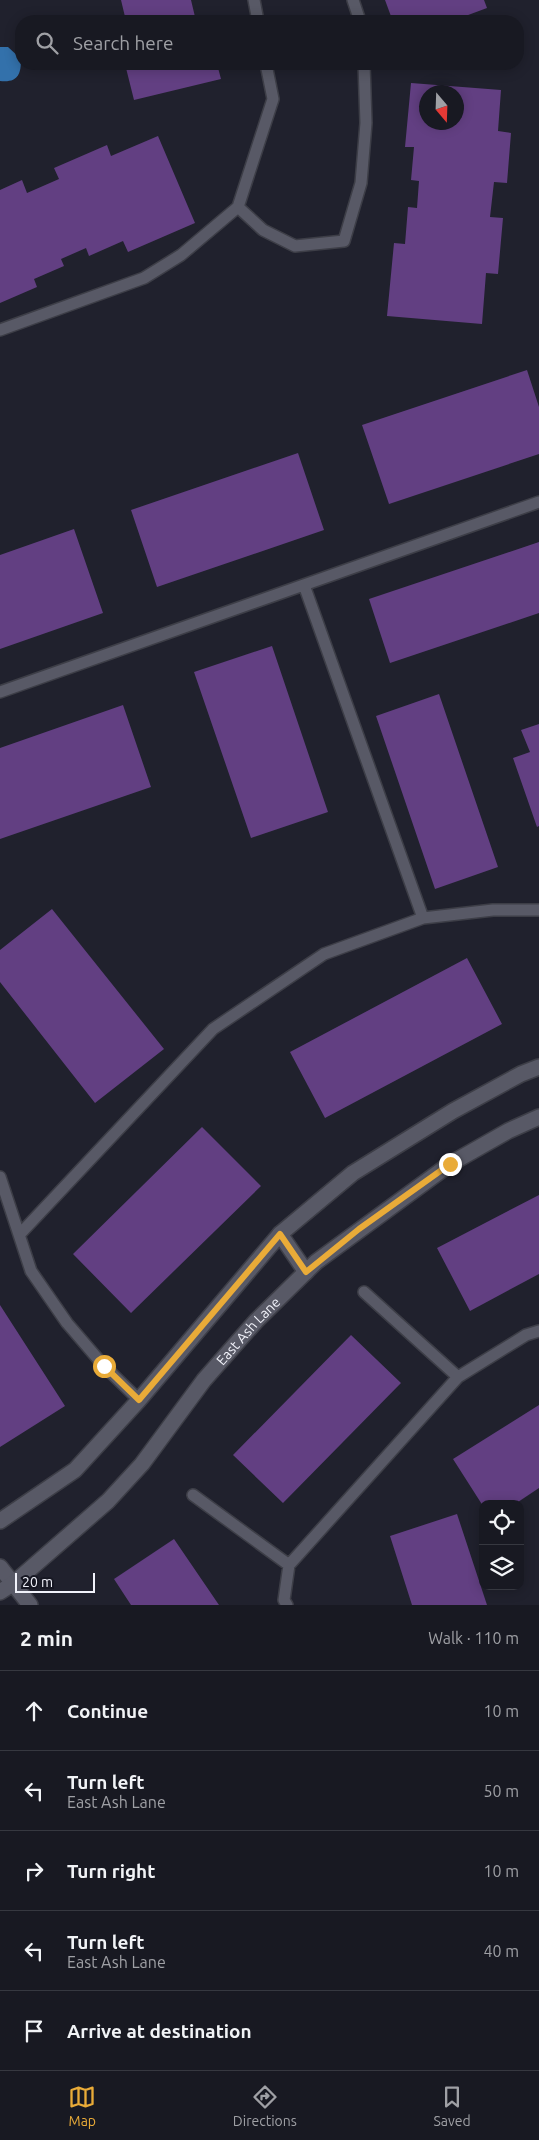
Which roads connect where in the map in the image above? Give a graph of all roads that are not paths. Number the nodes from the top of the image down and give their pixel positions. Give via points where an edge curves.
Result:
1 (254, 0) edge
2 (353, 0) edge
3 (257, 15) edge
4 (358, 15) edge
5 (267, 70) edge
6 (364, 70) edge
7 (238, 207) junction
8 (0, 330) edge
9 (539, 502) edge
10 (304, 585) junction
11 (0, 692) edge
12 (539, 910) edge
13 (423, 918) junction
14 (539, 1067) edge
15 (539, 1117) edge
16 (0, 1177) edge
17 (20, 1234) junction
18 (280, 1234) junction
19 (306, 1272) junction
20 (364, 1292) dead end
21 (539, 1331) edge
22 (458, 1377) junction
23 (139, 1400) junction
24 (193, 1495) dead end
25 (0, 1521) edge
26 (289, 1566) junction
27 (0, 1567) edge
28 (14, 1583) junction
29 (0, 1592) edge
30 (30, 1605) edge
31 (286, 1605) edge

1 - 3 lane
2 - 4 lane
5 - 7 lane via 273,99
6 - 7 lane via 366,122 361,183 344,241 295,246 263,230
7 - 8 lane via 181,254 144,278
9 - 10 lane
10 - 11 lane
10 - 13 lane
12 - 13 lane via 493,910
13 - 17 lane via 324,954 213,1030
14 - 18 street via 453,1111 353,1173
15 - 19 street, East Ash Lane via 450,1164 359,1229
16 - 17 lane
17 - 23 lane via 31,1272 104,1366
18 - 19 street
18 - 23 street
19 - 28 street, East Ash Lane via 256,1321 204,1380 142,1464 108,1501
20 - 22 lane
21 - 22 lane via 526,1335
22 - 26 lane
23 - 25 street via 75,1470
24 - 26 lane
26 - 31 lane
27 - 28 street
28 - 29 street, East Ash Lane
28 - 30 street

